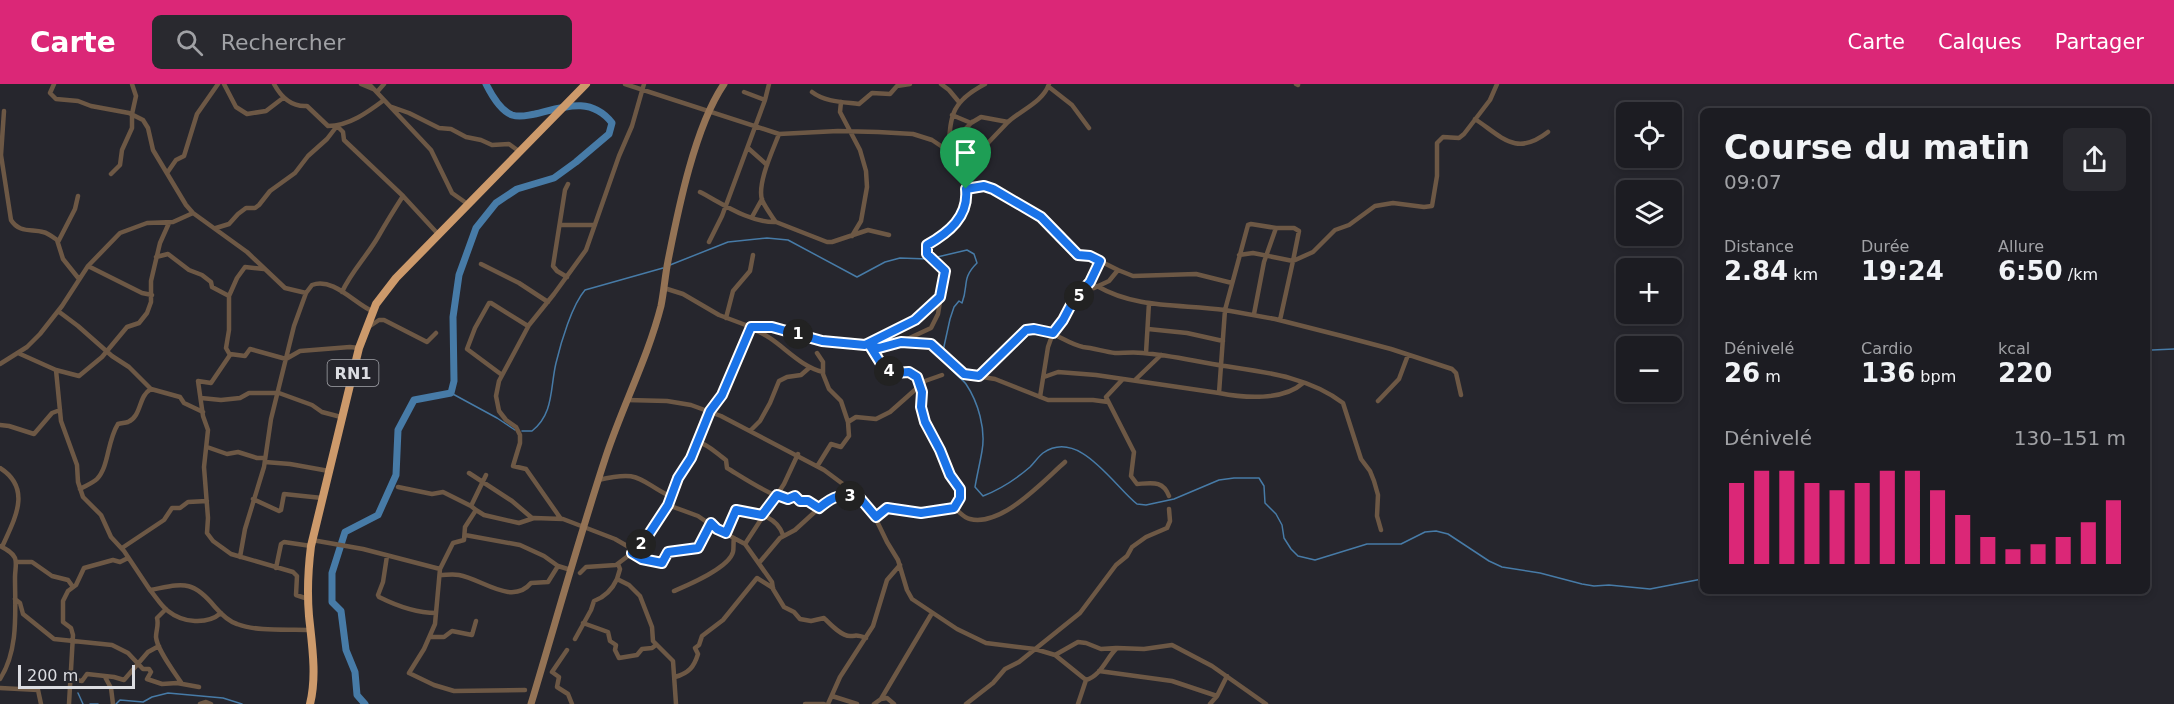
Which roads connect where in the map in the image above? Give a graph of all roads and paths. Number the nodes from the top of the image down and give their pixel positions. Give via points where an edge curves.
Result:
1 (54, 84) edge
2 (133, 84) edge
3 (218, 84) edge
4 (224, 84) edge
5 (274, 84) edge
6 (361, 84) edge
7 (369, 84) edge
8 (384, 84) edge
9 (586, 84) edge
10 (625, 84) edge
11 (724, 84) edge
12 (769, 84) edge
13 (910, 84) edge
14 (941, 84) edge
15 (985, 84) edge
16 (1497, 84) edge
17 (1049, 85) edge
18 (643, 87) edge
19 (376, 91) junction
20 (744, 92) dead end
21 (812, 92) dead end
22 (283, 98) junction
23 (384, 100) junction
24 (765, 100) junction
25 (841, 102) junction
26 (959, 102) junction
27 (390, 106) junction
28 (4, 111) dead end
29 (709, 111) junction
30 (132, 114) junction
31 (952, 115) junction
32 (1475, 119) junction
33 (972, 122) junction
34 (1008, 122) junction
35 (338, 126) junction
36 (756, 126) junction
37 (1089, 128) dead end
38 (850, 131) junction
39 (1548, 132) dead end
40 (778, 134) junction
41 (986, 145) dead end
42 (949, 147) junction
43 (748, 148) junction
44 (519, 152) junction
45 (948, 153) junction
46 (767, 165) junction
47 (167, 173) junction
48 (111, 174) dead end
49 (568, 184) dead end
50 (966, 189) junction
51 (700, 192) dead end
52 (78, 196) dead end
53 (403, 196) junction
54 (762, 199) junction
55 (469, 205) junction
56 (726, 206) junction
57 (193, 213) junction
58 (752, 217) junction
59 (775, 221) junction
60 (169, 223) junction
61 (560, 225) junction
62 (595, 225) junction
63 (216, 228) junction
64 (1276, 228) junction
65 (439, 234) junction
66 (889, 235) dead end
67 (852, 236) junction
68 (58, 242) junction
69 (709, 242) dead end
70 (753, 255) dead end
71 (1239, 255) junction
72 (1267, 256) junction
73 (156, 257) junction
74 (1100, 261) junction
75 (1293, 261) junction
76 (481, 264) dead end
77 (88, 266) junction
78 (264, 269) junction
79 (1118, 270) junction
80 (567, 277) junction
81 (79, 279) junction
82 (1232, 283) junction
83 (1098, 286) junction
84 (664, 288) junction
85 (1086, 289) junction
86 (342, 292) junction
87 (306, 293) junction
88 (152, 296) junction
89 (229, 296) junction
90 (940, 297) junction
91 (548, 302) junction
92 (1149, 303) junction
93 (1225, 310) junction
94 (58, 311) junction
95 (372, 311) junction
96 (1254, 314) junction
97 (726, 318) junction
98 (1280, 320) junction
99 (528, 326) junction
100 (751, 328) junction
101 (365, 329) junction
102 (1148, 329) junction
103 (436, 333) dead end
104 (1053, 333) junction
105 (1223, 340) junction
106 (901, 342) junction
107 (867, 346) junction
108 (358, 348) junction
109 (106, 351) junction
110 (18, 353) junction
111 (817, 353) dead end
112 (1146, 353) junction
113 (231, 354) junction
114 (1161, 355) junction
115 (1408, 355) junction
116 (286, 359) junction
117 (0, 364) edge
118 (1222, 366) junction
119 (809, 368) junction
120 (56, 370) junction
121 (823, 372) junction
122 (502, 375) junction
123 (942, 375) dead end
124 (979, 376) junction
125 (1044, 377) junction
126 (1122, 380) junction
127 (1135, 380) junction
128 (1303, 383) junction
129 (920, 385) junction
130 (151, 389) junction
131 (279, 393) junction
132 (1219, 393) junction
133 (1461, 395) dead end
134 (1040, 397) junction
135 (201, 398) junction
136 (626, 400) junction
137 (1378, 401) dead end
138 (1108, 402) junction
139 (60, 410) junction
140 (710, 411) junction
141 (203, 412) junction
142 (342, 417) junction
143 (848, 422) junction
144 (0, 425) edge
145 (750, 431) junction
146 (698, 442) junction
147 (207, 447) junction
148 (798, 454) junction
149 (265, 460) junction
150 (1065, 462) dead end
151 (818, 465) junction
152 (0, 468) edge
153 (329, 471) junction
154 (469, 473) dead end
155 (486, 475) dead end
156 (598, 480) junction
157 (483, 481) junction
158 (398, 487) dead end
159 (80, 489) junction
160 (777, 495) junction
161 (1169, 496) dead end
162 (671, 497) junction
163 (322, 498) junction
164 (860, 498) junction
165 (253, 499) junction
166 (207, 501) junction
167 (668, 505) junction
168 (471, 506) junction
169 (819, 508) junction
170 (954, 508) junction
171 (1169, 509) dead end
172 (476, 510) junction
173 (762, 515) junction
174 (876, 517) junction
175 (532, 518) junction
176 (561, 519) junction
177 (711, 523) junction
178 (584, 527) junction
179 (1381, 530) dead end
180 (726, 533) junction
181 (465, 535) junction
182 (783, 535) junction
183 (734, 538) junction
184 (312, 543) junction
185 (745, 544) junction
186 (1, 547) edge
187 (122, 548) junction
188 (633, 552) junction
189 (387, 556) junction
190 (240, 557) junction
191 (128, 558) junction
192 (16, 562) junction
193 (759, 563) junction
194 (618, 564) junction
195 (900, 565) junction
196 (558, 566) junction
197 (276, 568) junction
198 (764, 569) junction
199 (572, 570) junction
200 (440, 572) junction
201 (580, 573) dead end
202 (757, 578) junction
203 (617, 579) junction
204 (74, 587) junction
205 (773, 588) junction
206 (150, 590) junction
207 (674, 591) dead end
208 (15, 599) junction
209 (308, 599) junction
210 (166, 609) junction
211 (221, 613) junction
212 (436, 613) junction
213 (932, 613) junction
214 (476, 621) dead end
215 (584, 623) junction
216 (310, 630) junction
217 (430, 637) junction
218 (866, 638) junction
219 (574, 639) dead end
220 (73, 641) junction
221 (656, 645) junction
222 (159, 646) junction
223 (1117, 648) junction
224 (1035, 649) junction
225 (567, 650) dead end
226 (1055, 655) junction
227 (138, 663) junction
228 (1099, 671) junction
229 (1227, 676) junction
230 (105, 677) junction
231 (675, 677) junction
232 (0, 679) edge
233 (69, 679) junction
234 (1086, 680) junction
235 (182, 684) junction
236 (199, 687) dead end
237 (0, 688) edge
238 (525, 690) dead end
239 (832, 696) junction
240 (1217, 696) junction
241 (880, 699) junction
242 (849, 703) edge
243 (41, 704) edge
244 (69, 704) edge
245 (113, 704) edge
246 (200, 704) edge
247 (212, 704) edge
248 (310, 704) edge
249 (531, 704) edge
250 (572, 704) edge
251 (676, 704) edge
252 (805, 704) edge
253 (826, 704) edge
254 (857, 704) edge
255 (874, 704) edge
256 (894, 704) edge
257 (966, 704) edge
258 (1078, 704) edge
259 (1210, 704) edge
260 (1266, 704) edge

1 - 30 street via 50,93 56,99 78,100
2 - 30 street via 136,99
3 - 47 street via 197,114 184,156
4 - 22 street via 236,107 247,114 266,111
5 - 22 street
6 - 19 street
7 - 19 street
8 - 19 street
9 - 44 highway, RN1
10 - 18 street
11 - 29 main road
12 - 24 street
13 - 25 street via 897,86 890,94 872,93 861,103
14 - 26 street
15 - 26 street
16 - 32 street
17 - 34 street via 1035,102
17 - 37 street via 1072,105
18 - 29 street
18 - 62 street
19 - 23 street
20 - 24 street
21 - 25 street
22 - 35 street via 297,107 307,106 327,125
23 - 27 street
23 - 35 street
24 - 36 street
25 - 38 street via 840,112
26 - 31 street
27 - 44 street via 439,128 492,145 509,144
27 - 55 street via 433,153 452,193
28 - 68 street via 1,155 10,220 28,232 45,232
29 - 36 street
29 - 84 main road via 692,161
30 - 47 street via 146,124 153,150
30 - 48 street via 132,128 121,162
31 - 33 street
31 - 42 street
32 - 39 street via 1502,139 1517,144 1531,142
32 - 75 street via 1461,137 1448,136 1437,143 1432,206 1375,206 1335,230 1313,252
33 - 34 street via 980,117
33 - 42 street
34 - 41 street
35 - 53 street via 343,140
35 - 63 street via 259,205 246,208 229,224
36 - 40 street
36 - 43 street
38 - 40 street
38 - 45 street via 918,135
38 - 67 street via 861,152 867,185 861,221
40 - 46 street
42 - 45 street
43 - 46 street
43 - 56 street
44 - 55 highway, RN1
45 - 50 street
46 - 54 street
47 - 57 street
49 - 61 street
50 - 74 street via 993,189 1041,217 1078,255
50 - 90 street via 958,222 926,248 927,254 945,271
51 - 56 street
52 - 68 street
53 - 65 street
53 - 86 street
54 - 58 street
54 - 59 street
55 - 65 highway, RN1
56 - 58 street
56 - 69 street
57 - 60 street
57 - 63 street
58 - 59 street
59 - 67 street via 827,242
60 - 73 street
60 - 77 street via 147,223 124,231
61 - 62 street
61 - 80 street via 553,266
62 - 80 street via 586,250
63 - 78 street
64 - 71 street via 1249,224
64 - 72 street
64 - 75 street via 1299,231
65 - 95 highway, RN1 via 396,278
66 - 67 street via 870,230
68 - 81 street via 63,259
70 - 97 street via 750,271 733,291
71 - 72 street
71 - 82 street
72 - 75 street
72 - 96 street
73 - 88 street
73 - 89 street via 168,254
74 - 79 street
74 - 85 street
75 - 98 street
76 - 91 street
77 - 81 street
77 - 88 street
78 - 87 street via 287,290
78 - 89 street via 244,267
79 - 82 street via 1133,276 1196,274
79 - 83 street via 1110,281
80 - 91 street
81 - 94 street
82 - 93 street
83 - 85 street
83 - 92 street via 1113,295
84 - 97 street
84 - 136 main road via 653,332
85 - 104 street via 1073,301
86 - 87 street via 317,283
86 - 95 street
87 - 116 street
88 - 109 street via 144,318 127,327
89 - 113 street via 226,348
90 - 106 street via 931,328
90 - 107 street via 915,320
91 - 99 street
92 - 93 street
92 - 102 street
93 - 96 street
93 - 105 street
94 - 109 street
94 - 110 street
95 - 101 highway, RN1
96 - 98 street
97 - 100 street
98 - 115 street
99 - 122 street
99 - 122 street via 491,303 480,319 467,350
100 - 107 street via 772,327 822,341
100 - 119 street
100 - 140 street via 722,395
101 - 103 street via 384,320 425,342
101 - 108 highway, RN1
102 - 105 street
102 - 112 street
104 - 112 street via 1077,345 1115,353
104 - 124 street via 1026,330
104 - 125 street via 1047,347
105 - 118 street
106 - 107 street via 879,348
106 - 124 street via 934,345 964,374
107 - 129 street via 885,370 912,374
108 - 116 street via 300,351
108 - 142 highway, RN1
109 - 120 street via 79,376
109 - 130 street
110 - 117 street
110 - 120 street
111 - 121 street via 823,362
112 - 114 street
113 - 116 street via 245,356 250,349
113 - 135 street via 211,383 198,381
114 - 118 street
114 - 127 street
115 - 133 street via 1454,371
115 - 137 street via 1399,379
116 - 131 street
118 - 128 street
118 - 132 street
119 - 121 street
119 - 145 street via 801,375 779,381 771,403
120 - 139 street
121 - 143 street via 830,391 842,401
122 - 176 street via 496,396 499,411 516,428 520,443 513,466 526,469
123 - 129 street
124 - 134 street
125 - 126 street via 1058,372
125 - 134 street
126 - 127 street
126 - 138 street via 1107,395
127 - 132 street
128 - 132 street via 1275,395
128 - 179 street via 1343,403 1362,459 1374,481
129 - 143 street via 890,412 876,419 856,417
129 - 170 street via 925,422 960,489
130 - 141 street via 180,397
130 - 159 street via 144,394 131,420 118,424 112,433 106,463 98,477
131 - 135 street via 249,393 221,400
131 - 142 street
131 - 149 street
134 - 138 street via 1052,401
135 - 141 street
136 - 140 street via 679,402
136 - 156 main road
138 - 161 street via 1134,452 1133,480 1137,484 1161,484
139 - 144 street via 52,413 34,434
139 - 159 street
140 - 145 street
140 - 146 street
141 - 147 street
142 - 153 highway, RN1
143 - 151 street via 849,436 842,447 831,444
145 - 148 street
146 - 160 street via 707,444 725,459 727,468
146 - 162 street
147 - 149 street
147 - 166 street
148 - 151 street
148 - 160 street
149 - 153 street
149 - 165 street
150 - 170 street via 1002,513 976,520 966,518
151 - 164 street
152 - 186 street via 15,484 19,497 15,519
153 - 163 highway, RN1
154 - 157 street
155 - 157 street
156 - 162 street via 631,475
156 - 178 main road
157 - 168 street
157 - 175 street
158 - 168 street via 432,494 443,492
159 - 187 street
160 - 169 street via 788,499 795,496
160 - 173 street
162 - 167 street
163 - 165 street via 285,494 279,511
163 - 184 highway, RN1
164 - 169 street via 835,496
164 - 174 street
165 - 190 street
166 - 187 street via 188,502 170,509 164,520
166 - 190 street via 207,534
167 - 177 street
167 - 188 street
168 - 172 street
169 - 182 street via 795,530
170 - 174 street via 921,513 887,508
171 - 224 street via 1167,528 1132,547 1083,610
172 - 175 street via 519,523
172 - 181 street via 465,527
173 - 180 street via 736,510
173 - 182 street via 775,521
173 - 185 street
174 - 195 street
175 - 176 street
176 - 178 street
177 - 180 street
177 - 188 street via 698,548 668,552 662,563 642,559
178 - 188 street via 615,539
178 - 199 main road
180 - 183 street
181 - 196 street via 520,545
181 - 200 street via 464,541 453,543
182 - 193 street
183 - 185 street
183 - 207 street via 732,556 722,565
184 - 189 street via 336,543
184 - 197 street via 281,544
184 - 209 highway, RN1
185 - 193 street
186 - 192 street
187 - 191 street
188 - 194 street
189 - 200 street
189 - 212 street via 378,596 402,608
190 - 197 street
191 - 204 street via 84,568
191 - 206 street
192 - 204 street via 33,563 52,576 68,580
192 - 208 street
193 - 198 street
194 - 201 street via 586,567
194 - 203 street
195 - 213 street via 910,597
195 - 218 street via 887,580
196 - 199 street
196 - 200 street via 548,582 531,583 512,593
197 - 209 street via 296,575 296,595
198 - 202 street
198 - 205 street
199 - 249 main road
200 - 212 street
202 - 205 street
202 - 231 street via 723,620 702,636 695,649 695,665
203 - 215 street via 612,589 594,601
203 - 221 street via 640,596
204 - 220 street via 63,602 63,622 72,629
205 - 218 street via 784,607 800,620 824,618 848,636
206 - 210 street
206 - 211 street via 193,586
208 - 220 street via 21,603 23,614 53,639
208 - 232 street via 11,655
209 - 216 highway, RN1
210 - 211 street via 199,621 212,620
210 - 222 street via 157,618
211 - 216 street via 243,626
212 - 217 street
213 - 224 street via 986,643
213 - 241 street
214 - 217 street via 472,635 452,631 444,637
215 - 219 street
215 - 221 street via 608,633 619,658 637,655
216 - 248 highway, RN1
217 - 238 street via 409,673 454,691
218 - 239 street via 840,676
220 - 227 street via 112,645
220 - 233 street
221 - 231 street via 673,661
222 - 227 street
222 - 235 street
223 - 226 street via 1101,650 1078,642
223 - 228 street
223 - 229 street via 1172,645
224 - 226 street
224 - 257 street via 1005,669
225 - 250 street via 552,672 559,677 557,687 568,694
226 - 234 street
227 - 230 street via 124,680
227 - 235 street via 149,669 147,679
228 - 234 street
228 - 240 street via 1172,681
229 - 240 street
229 - 260 street
230 - 233 street via 87,674 82,681
230 - 245 street
231 - 251 street
233 - 244 street
234 - 258 street
235 - 236 street
237 - 243 street via 37,690
239 - 242 street
239 - 253 street
240 - 259 street
241 - 255 street
241 - 256 street
242 - 254 street
246 - 247 street
252 - 253 street

